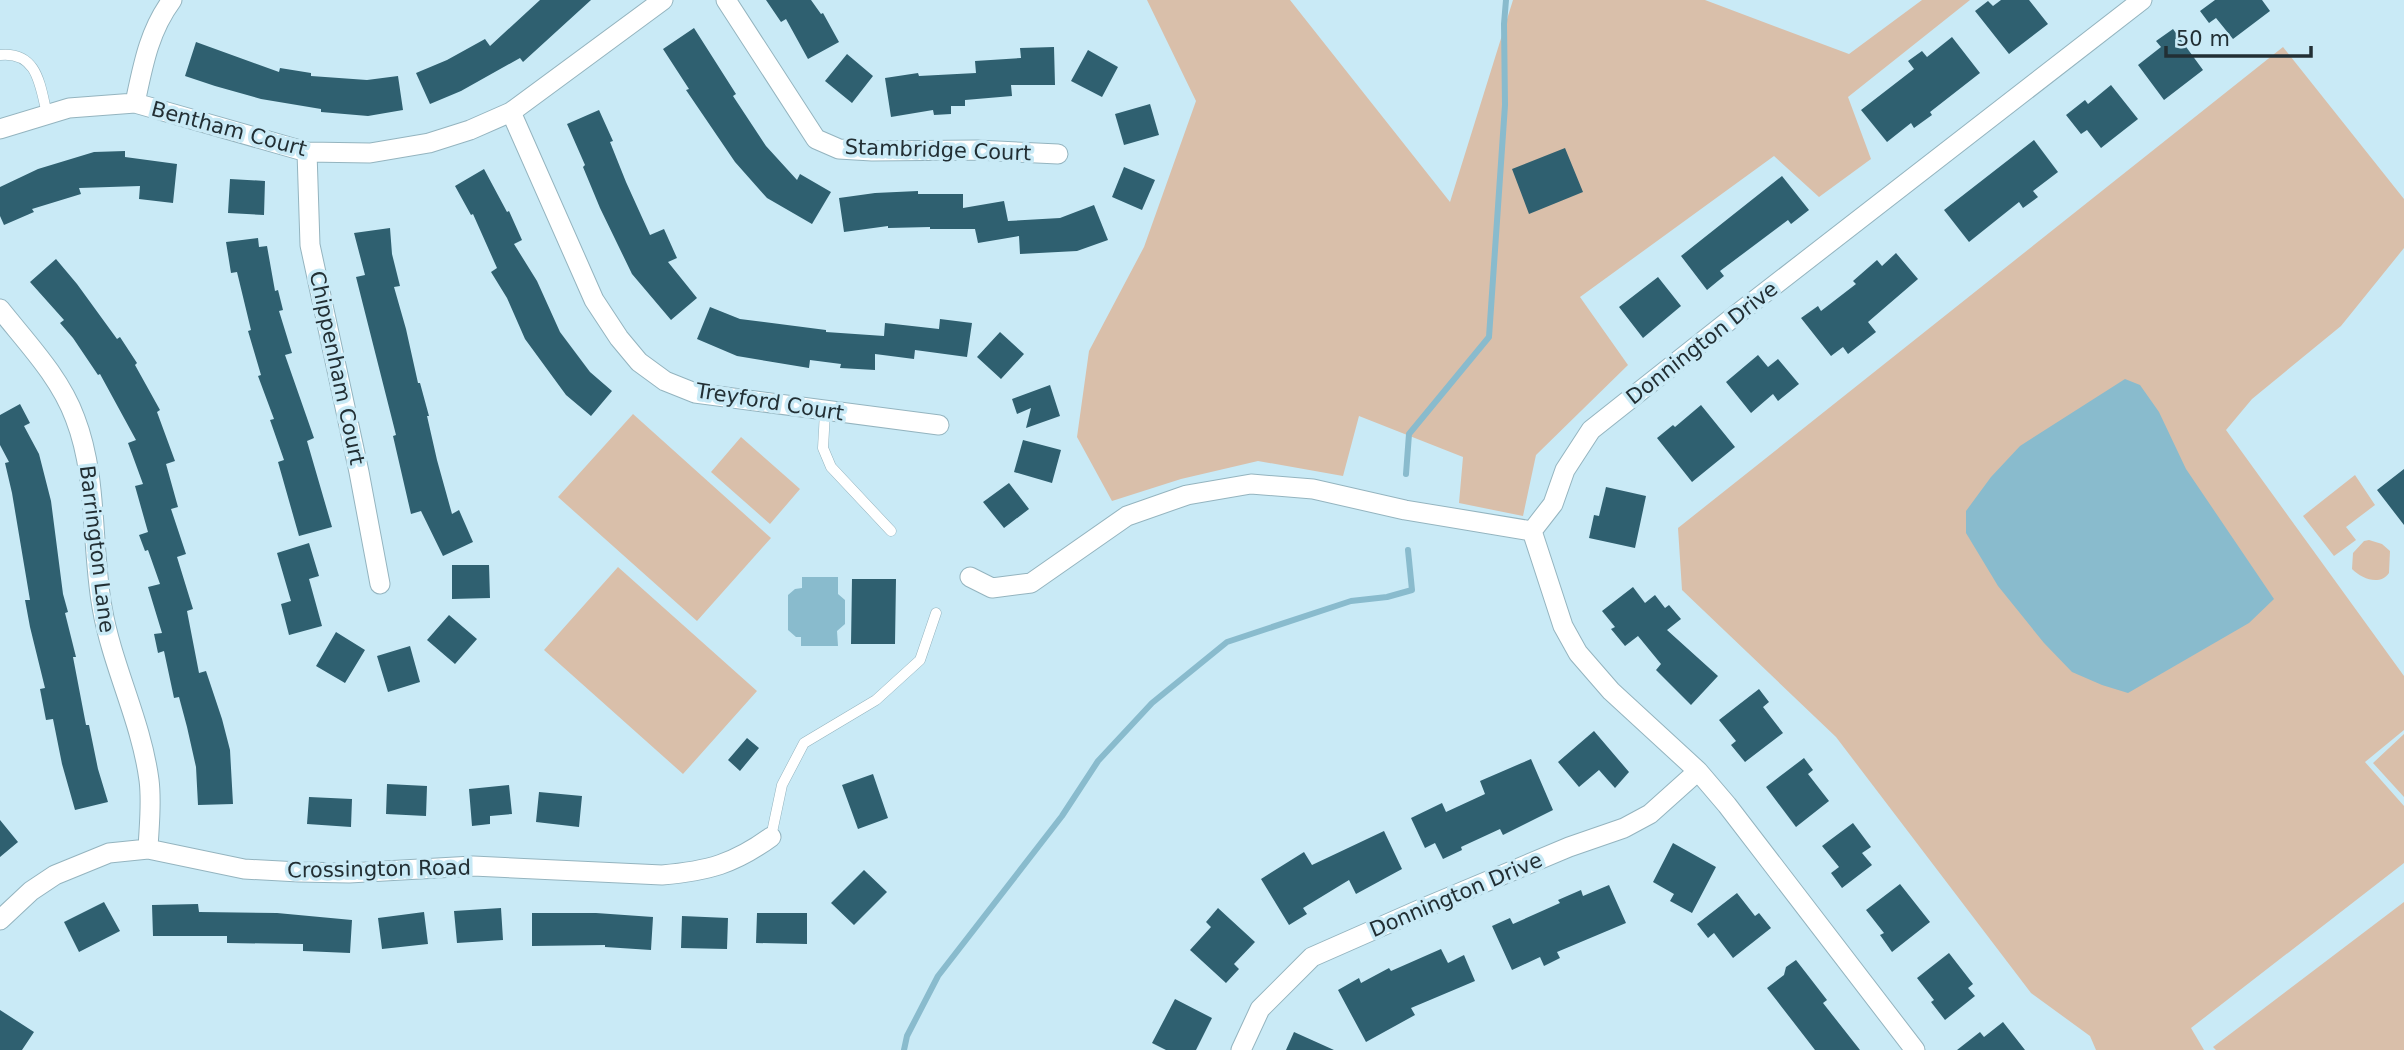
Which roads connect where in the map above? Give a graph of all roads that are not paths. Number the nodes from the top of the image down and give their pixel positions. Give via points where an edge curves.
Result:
1 (172, 0) edge
2 (663, 0) edge
3 (726, 0) edge
4 (2142, 0) edge
5 (0, 55) edge
6 (135, 103) junction
7 (511, 112) junction
8 (47, 114) junction
9 (0, 129) edge
10 (307, 152) junction
11 (1058, 154) dead end
12 (0, 309) edge
13 (825, 411) junction
14 (939, 425) dead end
15 (891, 531) dead end
16 (1532, 531) junction
17 (970, 577) dead end
18 (380, 584) dead end
19 (936, 613) dead end
20 (1698, 771) junction
21 (771, 837) joint
22 (148, 849) junction
23 (0, 920) edge
24 (1241, 1050) edge
25 (1915, 1050) edge

1 - 6 street via 148,44
2 - 7 street, Bentham Court
3 - 11 street, Stambridge Court via 816,139 839,149
4 - 16 street, Donnington Drive via 1591,430 1564,470 1553,504
5 - 8 lane via 12,53 29,62
6 - 8 street, Bentham Court
6 - 10 street, Bentham Court
7 - 10 street, Bentham Court via 429,143 370,153
7 - 13 street, Treyford Court via 594,300 639,362 665,381 695,393
8 - 9 street, Bentham Court
10 - 18 street, Chippenham Court via 310,245
12 - 22 street, Barrington Lane via 55,380 75,417 87,460 108,642 135,718 149,781
13 - 14 street, Treyford Court
13 - 15 lane via 823,448 831,467
16 - 17 street via 1313,489 1251,484 1187,495 1127,516 1031,583 992,588
16 - 20 street via 1563,626 1578,653 1611,691
19 - 21 lane via 920,660 876,701 804,743 782,785
20 - 24 street, Donnington Drive via 1650,814 1624,828 1445,898 1312,957 1260,1009
20 - 25 street
21 - 22 street, Crossington Road via 746,855 719,866 662,875 473,866 299,872 244,869
22 - 23 street, Crossington Road via 109,853 55,875

